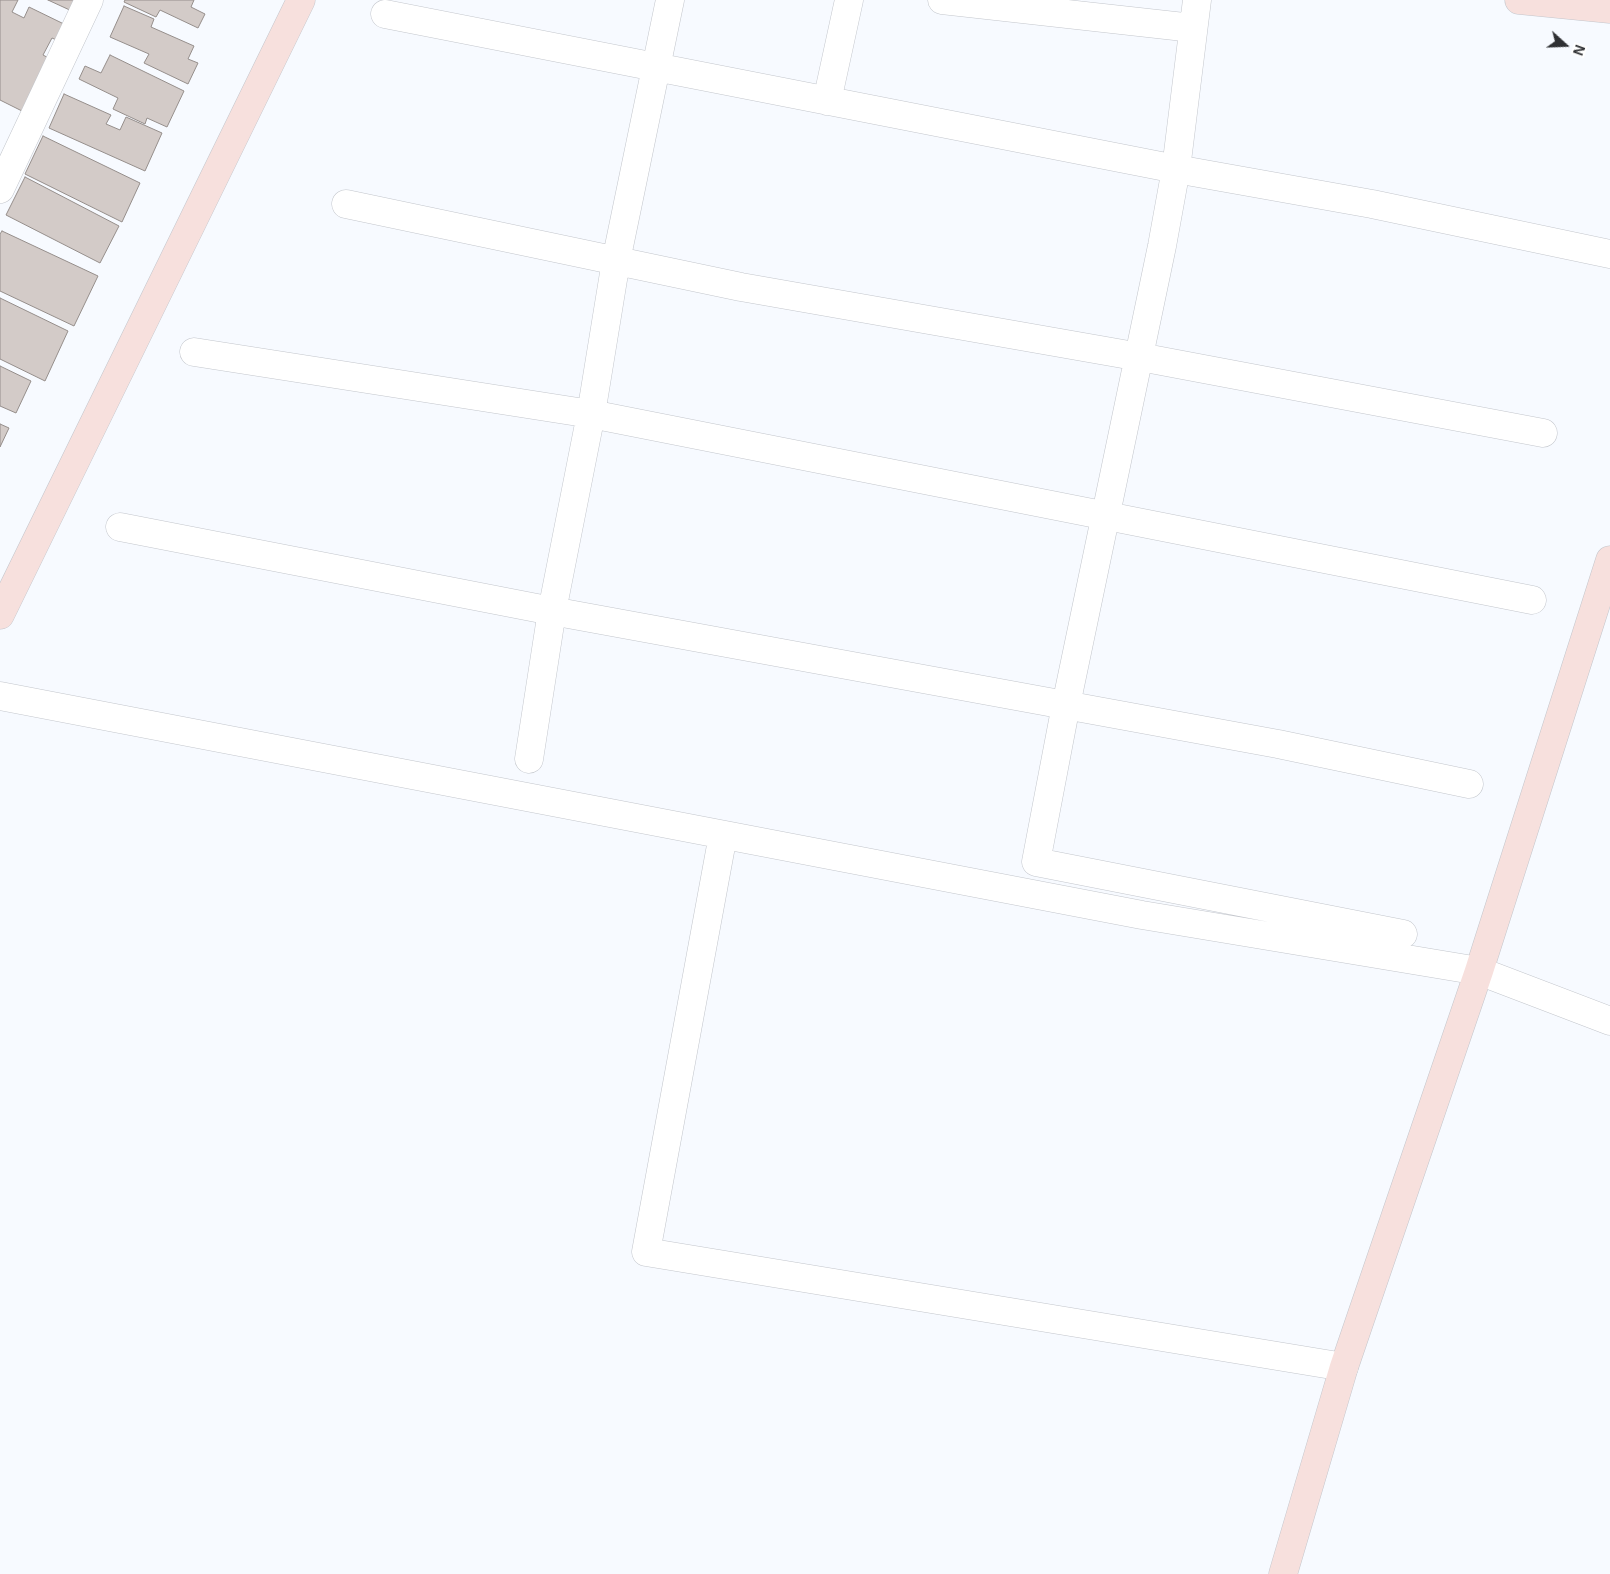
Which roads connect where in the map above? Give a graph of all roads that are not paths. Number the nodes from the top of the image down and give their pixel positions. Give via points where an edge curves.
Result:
1 (89, 0) edge
2 (301, 0) edge
3 (670, 0) edge
4 (849, 0) edge
5 (942, 0) edge
6 (1197, 0) edge
7 (1519, 0) edge
8 (1610, 9) edge
9 (385, 14) dead end
10 (1194, 28) junction
11 (656, 67) junction
12 (827, 101) junction
13 (1176, 169) junction
14 (0, 189) edge
15 (346, 204) dead end
16 (1610, 254) edge
17 (616, 260) junction
18 (194, 352) dead end
19 (1140, 357) junction
20 (591, 414) junction
21 (1543, 433) dead end
22 (1106, 516) junction
23 (120, 527) dead end
24 (1610, 560) edge
25 (1532, 600) dead end
26 (552, 611) junction
27 (0, 616) edge
28 (0, 696) edge
29 (1066, 705) junction
30 (529, 759) dead end
31 (1470, 784) dead end
32 (723, 835) junction
33 (1403, 934) dead end
34 (1479, 971) junction
35 (1610, 1021) edge
36 (1344, 1367) junction
37 (1283, 1574) edge

1 - 14 street
2 - 27 street
3 - 11 street
4 - 12 street
5 - 10 street
6 - 10 street
7 - 8 street
9 - 11 street
10 - 13 street
11 - 12 street
11 - 17 street
12 - 13 street
13 - 16 street via 1372,204
13 - 19 street
15 - 17 street
17 - 19 street via 741,287
17 - 20 street
18 - 20 street
19 - 21 street
19 - 22 street
20 - 22 street
20 - 26 street
22 - 25 street
22 - 29 street
23 - 26 street
24 - 34 street
26 - 29 street
26 - 30 street
28 - 32 street
29 - 31 street
29 - 33 street via 1036,862
32 - 34 street via 1142,915
32 - 36 street via 646,1252
34 - 35 street
34 - 36 street
36 - 37 street

